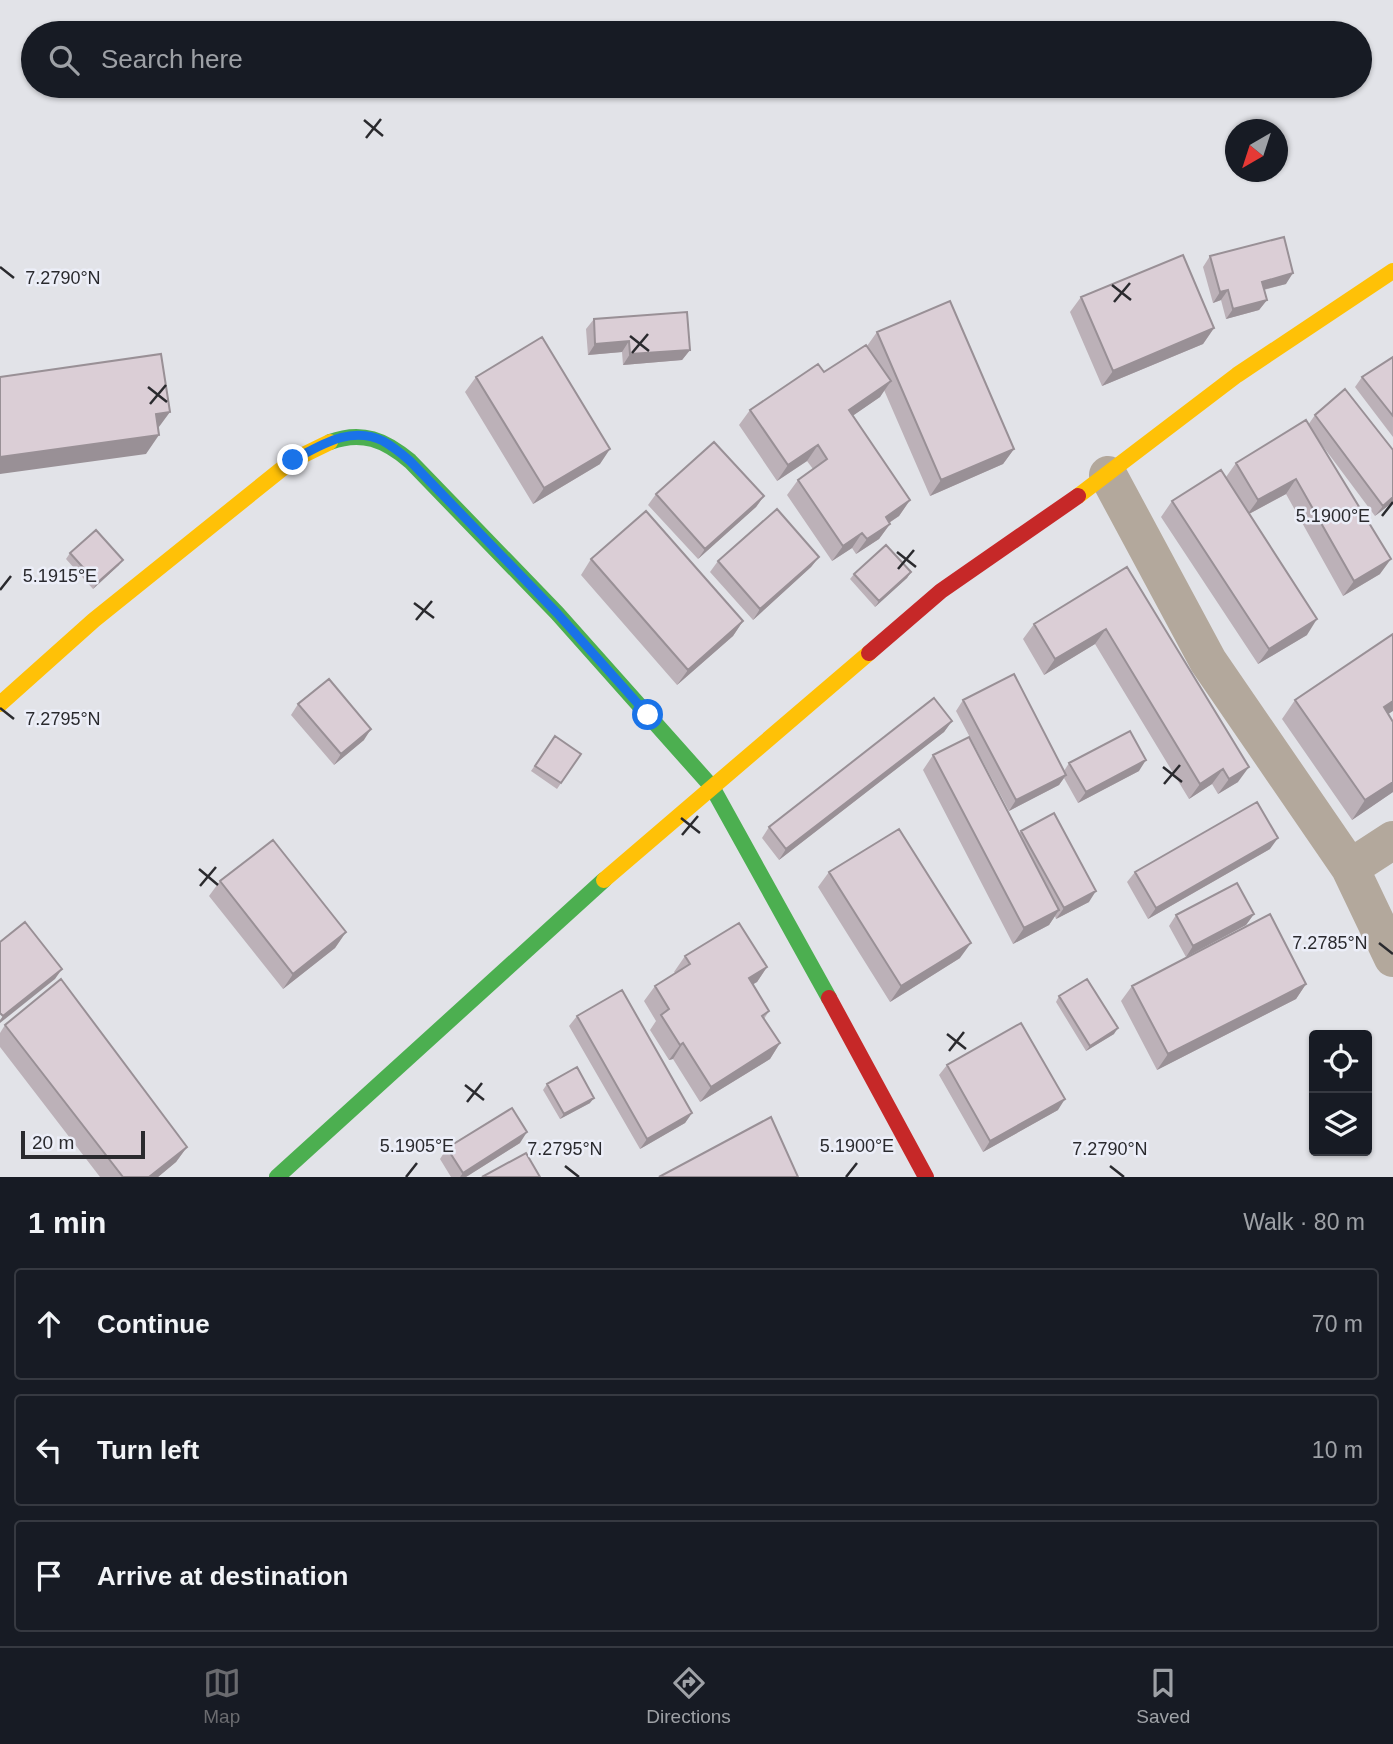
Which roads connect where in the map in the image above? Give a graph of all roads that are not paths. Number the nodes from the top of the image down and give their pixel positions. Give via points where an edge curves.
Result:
1 (1393, 271) edge
2 (1108, 475) junction
3 (0, 704) edge
4 (712, 788) junction
5 (1393, 840) edge
6 (1350, 868) junction
7 (1393, 958) edge
8 (277, 1177) edge
9 (926, 1177) edge

1 - 2 main road via 1237,376
2 - 4 main road via 941,591
2 - 6 street via 1208,661
3 - 4 main road via 94,620 293,460 329,441 357,434 382,441 410,461 557,613
4 - 8 main road via 568,911
4 - 9 main road
5 - 6 street
6 - 7 street

